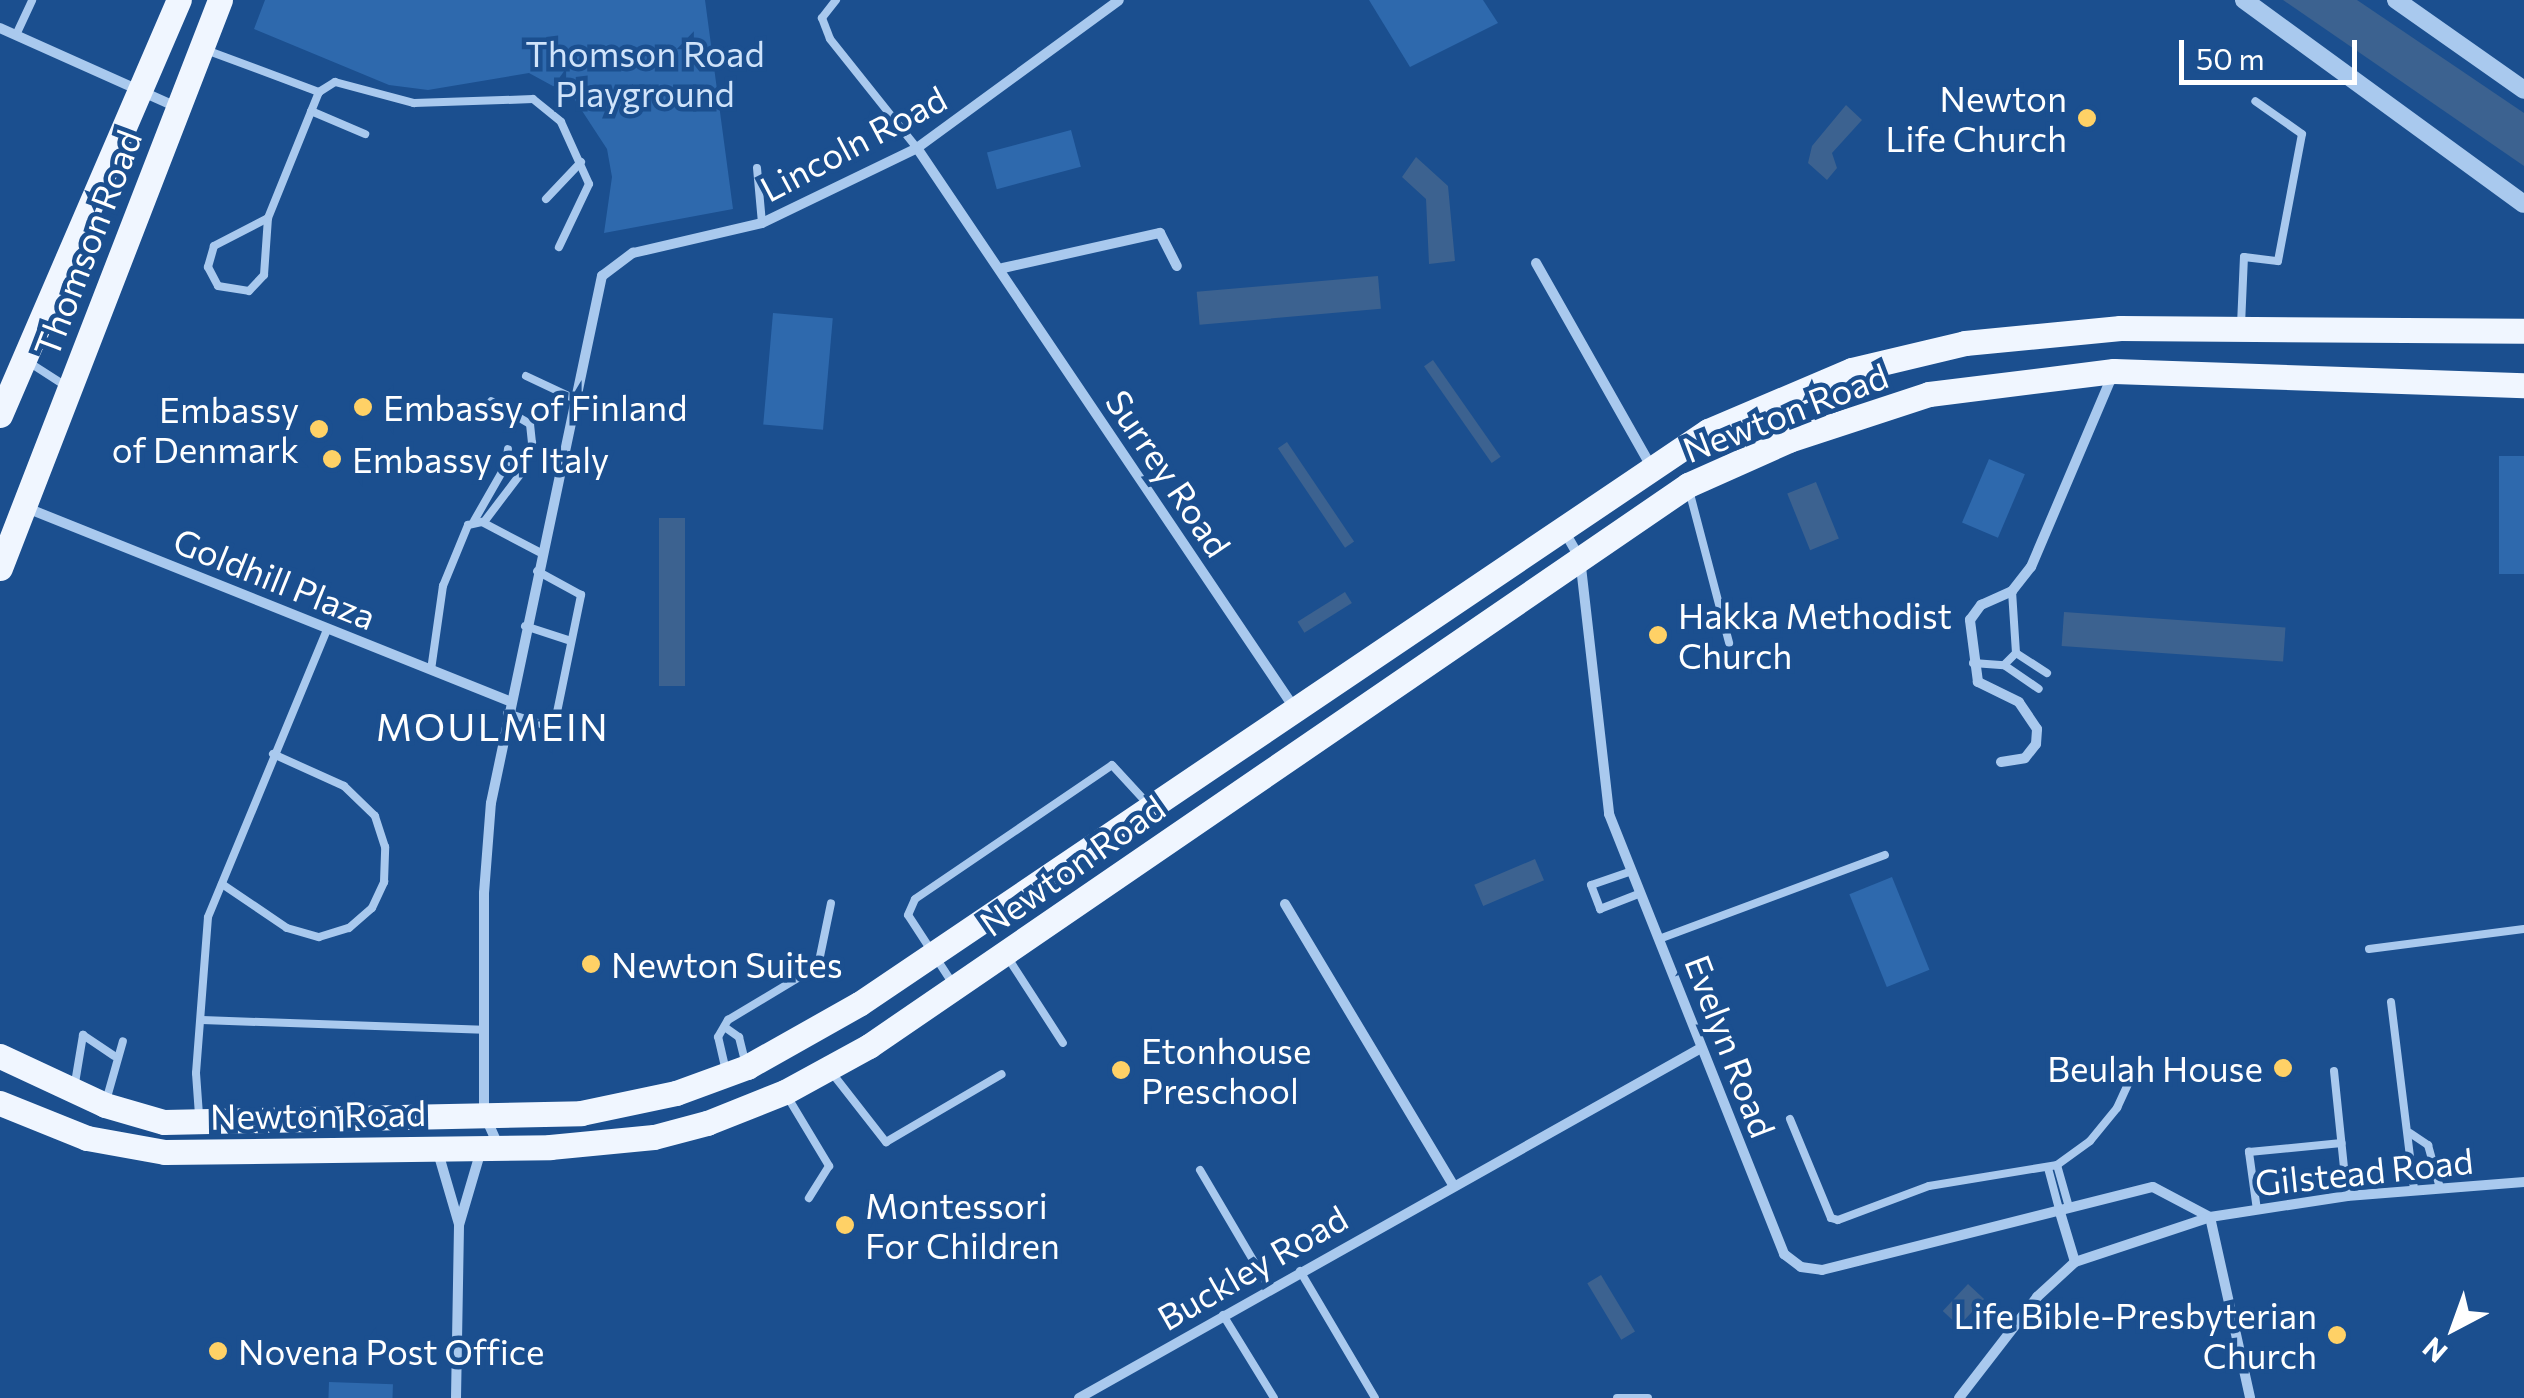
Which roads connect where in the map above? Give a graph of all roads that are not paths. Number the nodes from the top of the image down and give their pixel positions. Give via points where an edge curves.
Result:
1 (32, 0) edge
2 (179, 0) edge
3 (220, 0) edge
4 (836, 0) edge
5 (1118, 0) edge
6 (2244, 0) edge
7 (2396, 0) edge
8 (0, 28) edge
9 (16, 35) junction
10 (200, 48) junction
11 (139, 90) junction
12 (2524, 90) edge
13 (319, 92) junction
14 (2255, 101) dead end
15 (178, 107) junction
16 (311, 111) junction
17 (366, 134) dead end
18 (917, 148) junction
19 (581, 162) junction
20 (757, 168) dead end
21 (546, 199) dead end
22 (2524, 204) edge
23 (268, 218) junction
24 (762, 224) junction
25 (559, 247) dead end
26 (1536, 263) dead end
27 (1176, 266) dead end
28 (1003, 268) junction
29 (2241, 329) junction
30 (2524, 331) edge
31 (23, 359) junction
32 (2114, 370) junction
33 (526, 376) dead end
34 (2524, 385) edge
35 (68, 388) junction
36 (573, 398) junction
37 (491, 401) dead end
38 (0, 415) edge
39 (508, 448) dead end
40 (1652, 467) junction
41 (1688, 486) junction
42 (22, 506) junction
43 (479, 522) junction
44 (1561, 526) junction
45 (541, 553) junction
46 (1580, 558) junction
47 (0, 568) edge
48 (537, 572) junction
49 (1460, 592) junction
50 (2012, 592) junction
51 (525, 626) junction
52 (1480, 626) junction
53 (327, 629) junction
54 (572, 641) junction
55 (1729, 643) dead end
56 (2016, 653) junction
57 (1971, 663) junction
58 (2004, 665) junction
59 (430, 670) junction
60 (2047, 674) dead end
61 (2039, 689) dead end
62 (1293, 706) junction
63 (508, 707) junction
64 (273, 754) junction
65 (2001, 762) dead end
66 (1151, 808) junction
67 (1885, 855) dead end
68 (1632, 870) junction
69 (222, 884) junction
70 (1641, 893) junction
71 (831, 903) dead end
72 (1285, 904) dead end
73 (2524, 928) edge
74 (1659, 939) junction
75 (2368, 949) dead end
76 (934, 954) junction
77 (1006, 954) junction
78 (956, 988) junction
79 (2390, 1002) dead end
80 (202, 1020) junction
81 (726, 1028) junction
82 (483, 1030) junction
83 (124, 1041) dead end
84 (1063, 1043) dead end
85 (1701, 1048) junction
86 (0, 1056) edge
87 (114, 1056) junction
88 (737, 1070) junction
89 (829, 1070) junction
90 (2134, 1071) dead end
91 (2334, 1071) dead end
92 (1002, 1074) dead end
93 (74, 1092) junction
94 (785, 1092) junction
95 (0, 1104) edge
96 (105, 1105) junction
97 (484, 1114) junction
98 (1790, 1119) dead end
99 (200, 1123) junction
100 (2410, 1133) junction
101 (2342, 1143) junction
102 (436, 1146) junction
103 (490, 1146) junction
104 (2053, 1167) junction
105 (1200, 1170) dead end
106 (2524, 1182) edge
107 (1452, 1184) junction
108 (2440, 1188) junction
109 (2414, 1190) junction
110 (2348, 1196) junction
111 (808, 1198) dead end
112 (2064, 1208) junction
113 (2258, 1210) junction
114 (2210, 1217) junction
115 (460, 1225) junction
116 (2075, 1262) junction
117 (1300, 1271) junction
118 (1270, 1289) junction
119 (1224, 1315) junction
120 (456, 1398) edge
121 (1079, 1398) edge
122 (1274, 1398) edge
123 (1375, 1398) edge
124 (1617, 1398) edge
125 (1648, 1398) edge
126 (1959, 1398) edge
127 (2250, 1398) edge

1 - 9 lane
2 - 11 main road, Thomson Road
3 - 10 main road, Thomson Road
4 - 18 lane, Surrey Road via 822,18 830,39
5 - 18 street, Lincoln Road
6 - 22 street
7 - 12 street
8 - 9 street
9 - 11 street
10 - 13 lane
10 - 15 main road, Thomson Road
11 - 15 street
11 - 31 main road, Thomson Road
13 - 16 lane
13 - 19 lane via 335,82 414,104 533,100 562,122
14 - 29 lane via 2302,134 2278,261 2244,257
15 - 35 main road, Thomson Road
16 - 17 lane
16 - 23 lane
18 - 24 street, Lincoln Road
18 - 28 street, Surrey Road
19 - 21 lane
19 - 25 lane via 588,184
20 - 24 lane
23 - 23 lane via 258,284 238,293 218,286 208,266 214,246
24 - 36 street, Lincoln Road via 633,253 608,268 596,288
26 - 40 street, Newton Road
27 - 28 street via 1160,233
28 - 62 street, Surrey Road
29 - 30 main road, Newton Road
29 - 40 main road, Newton Road via 2120,328 2004,339 1876,364 1708,431
31 - 35 lane
31 - 38 main road, Thomson Road
32 - 34 main road, Newton Road
32 - 41 main road, Newton Road via 1929,394 1789,440
32 - 50 street via 2032,567
33 - 36 lane
35 - 42 main road, Thomson Road
36 - 45 street
37 - 43 lane via 530,424 532,443 522,472
39 - 43 lane
40 - 44 main road, Newton Road
41 - 46 main road, Newton Road
41 - 55 lane
42 - 47 main road, Thomson Road
42 - 53 street, Goldhill Plaza
43 - 45 lane
43 - 59 lane via 443,586
44 - 46 street, Evelyn Road
44 - 49 main road, Newton Road
45 - 48 street
46 - 52 main road, Newton Road
46 - 68 street, Evelyn Road via 1609,814
48 - 51 street
48 - 54 lane via 579,591
49 - 52 main road via 1480,594 1488,604
49 - 62 main road, Newton Road
50 - 56 lane
50 - 57 street via 1980,605 1970,620
51 - 54 lane
51 - 63 street
52 - 77 main road, Newton Road
53 - 59 street, Goldhill Plaza
53 - 64 lane
54 - 63 lane via 553,725
56 - 58 lane
56 - 60 lane
57 - 58 lane
57 - 65 street via 1978,682 2020,702 2036,728 2036,744 2025,758
58 - 61 lane
59 - 63 street, Goldhill Plaza
62 - 66 main road, Newton Road
63 - 82 street via 484,893
64 - 69 lane
64 - 69 lane via 344,786 374,816 385,847 384,882 372,908 349,928 319,937 287,928
66 - 76 main road, Newton Road
66 - 76 lane via 1112,765 914,899 908,915
67 - 74 lane
68 - 70 street, Evelyn Road
68 - 70 lane via 1591,885 1600,909
69 - 80 lane via 208,918
70 - 74 street, Evelyn Road
71 - 81 lane via 818,966 730,1018
72 - 107 street
73 - 75 lane
74 - 85 street, Evelyn Road
76 - 78 lane
76 - 88 main road, Newton Road
77 - 78 main road, Newton Road
77 - 84 lane
78 - 89 main road, Newton Road
79 - 100 lane
80 - 82 lane
80 - 99 lane
81 - 88 lane via 739,1037
81 - 88 lane via 718,1037
82 - 97 street
83 - 87 lane
85 - 107 street, Buckley Road
85 - 112 street, Evelyn Road via 1784,1254 1800,1267 1822,1270
86 - 93 main road, Newton Road
87 - 93 lane via 83,1036
87 - 96 lane
88 - 97 main road, Newton Road via 676,1093 581,1113
89 - 92 lane via 886,1142
89 - 94 main road, Newton Road
90 - 104 lane via 2108,1119
91 - 101 lane
93 - 96 main road, Newton Road
94 - 103 main road, Newton Road via 654,1137
94 - 111 lane via 829,1166
95 - 102 main road, Newton Road via 132,1149
96 - 99 main road, Newton Road via 164,1122
97 - 99 main road, Newton Road
97 - 103 street
98 - 104 lane via 1834,1220 1929,1186
100 - 108 lane via 2428,1145
100 - 109 lane
101 - 110 lane
101 - 113 lane via 2249,1152
102 - 103 main road, Newton Road
102 - 115 street
103 - 115 street
104 - 112 lane
105 - 118 lane
106 - 108 street, Gilstead Road
107 - 117 street, Buckley Road
108 - 109 street, Gilstead Road
109 - 110 street, Gilstead Road
110 - 113 street, Gilstead Road
112 - 114 street, Gilstead Road via 2153,1187
112 - 116 street
113 - 114 street, Gilstead Road
114 - 116 street, Gilstead Road
114 - 127 street
115 - 120 street
116 - 126 street, Gilstead Road via 2037,1297
117 - 118 street, Buckley Road
117 - 123 lane
118 - 119 street, Buckley Road
119 - 121 street, Buckley Road
119 - 122 lane
124 - 125 lane

